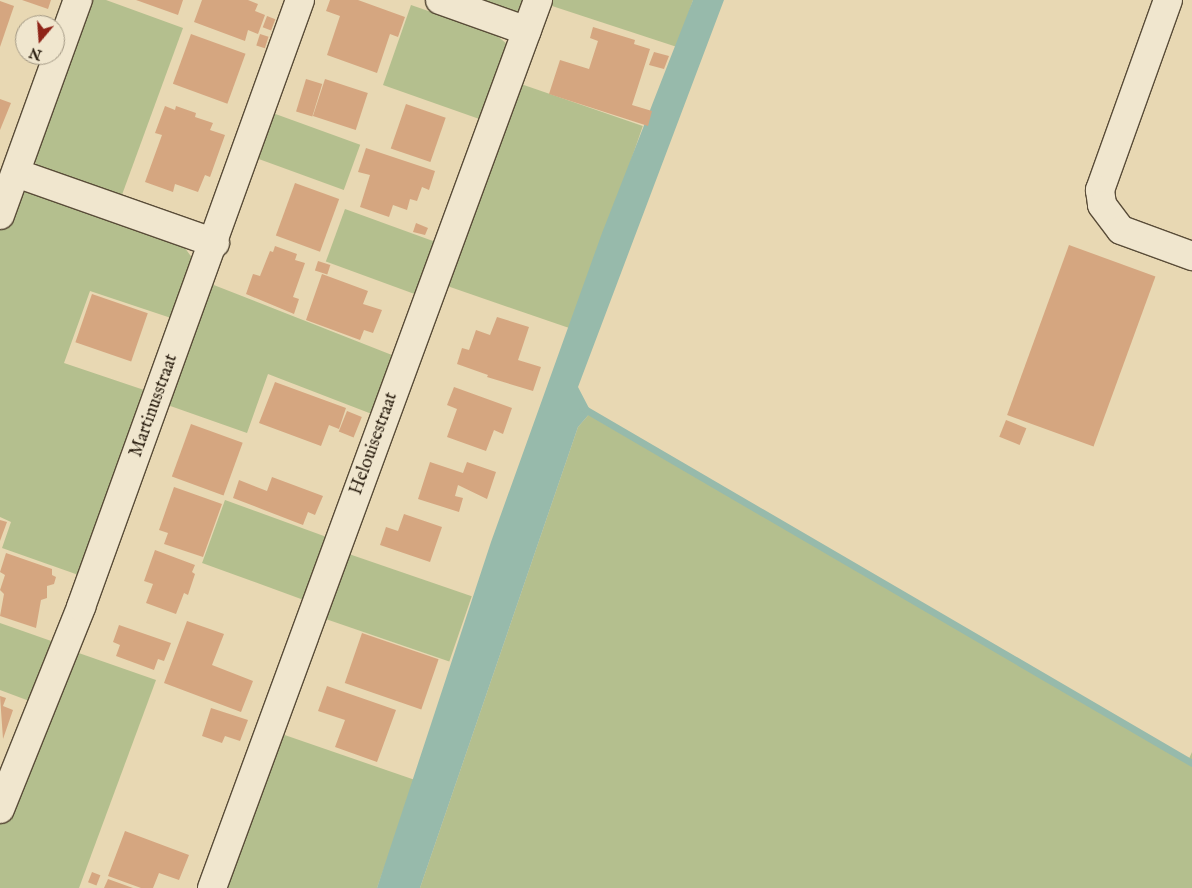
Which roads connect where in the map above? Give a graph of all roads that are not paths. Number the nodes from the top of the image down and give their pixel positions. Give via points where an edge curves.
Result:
1 (78, 0) edge
2 (300, 0) edge
3 (440, 0) edge
4 (538, 0) edge
5 (1168, 0) edge
6 (527, 31) junction
7 (16, 174) junction
8 (0, 215) edge
9 (215, 242) junction
10 (1192, 256) edge
11 (0, 809) edge
12 (212, 888) edge

1 - 7 street
2 - 9 street, Martinusstraat
3 - 6 street
4 - 6 street, Helouisestraat
5 - 10 street via 1100,190 1102,204 1121,230
6 - 12 street, Helouisestraat
7 - 8 street
7 - 9 street
9 - 11 street, Martinusstraat via 81,607

